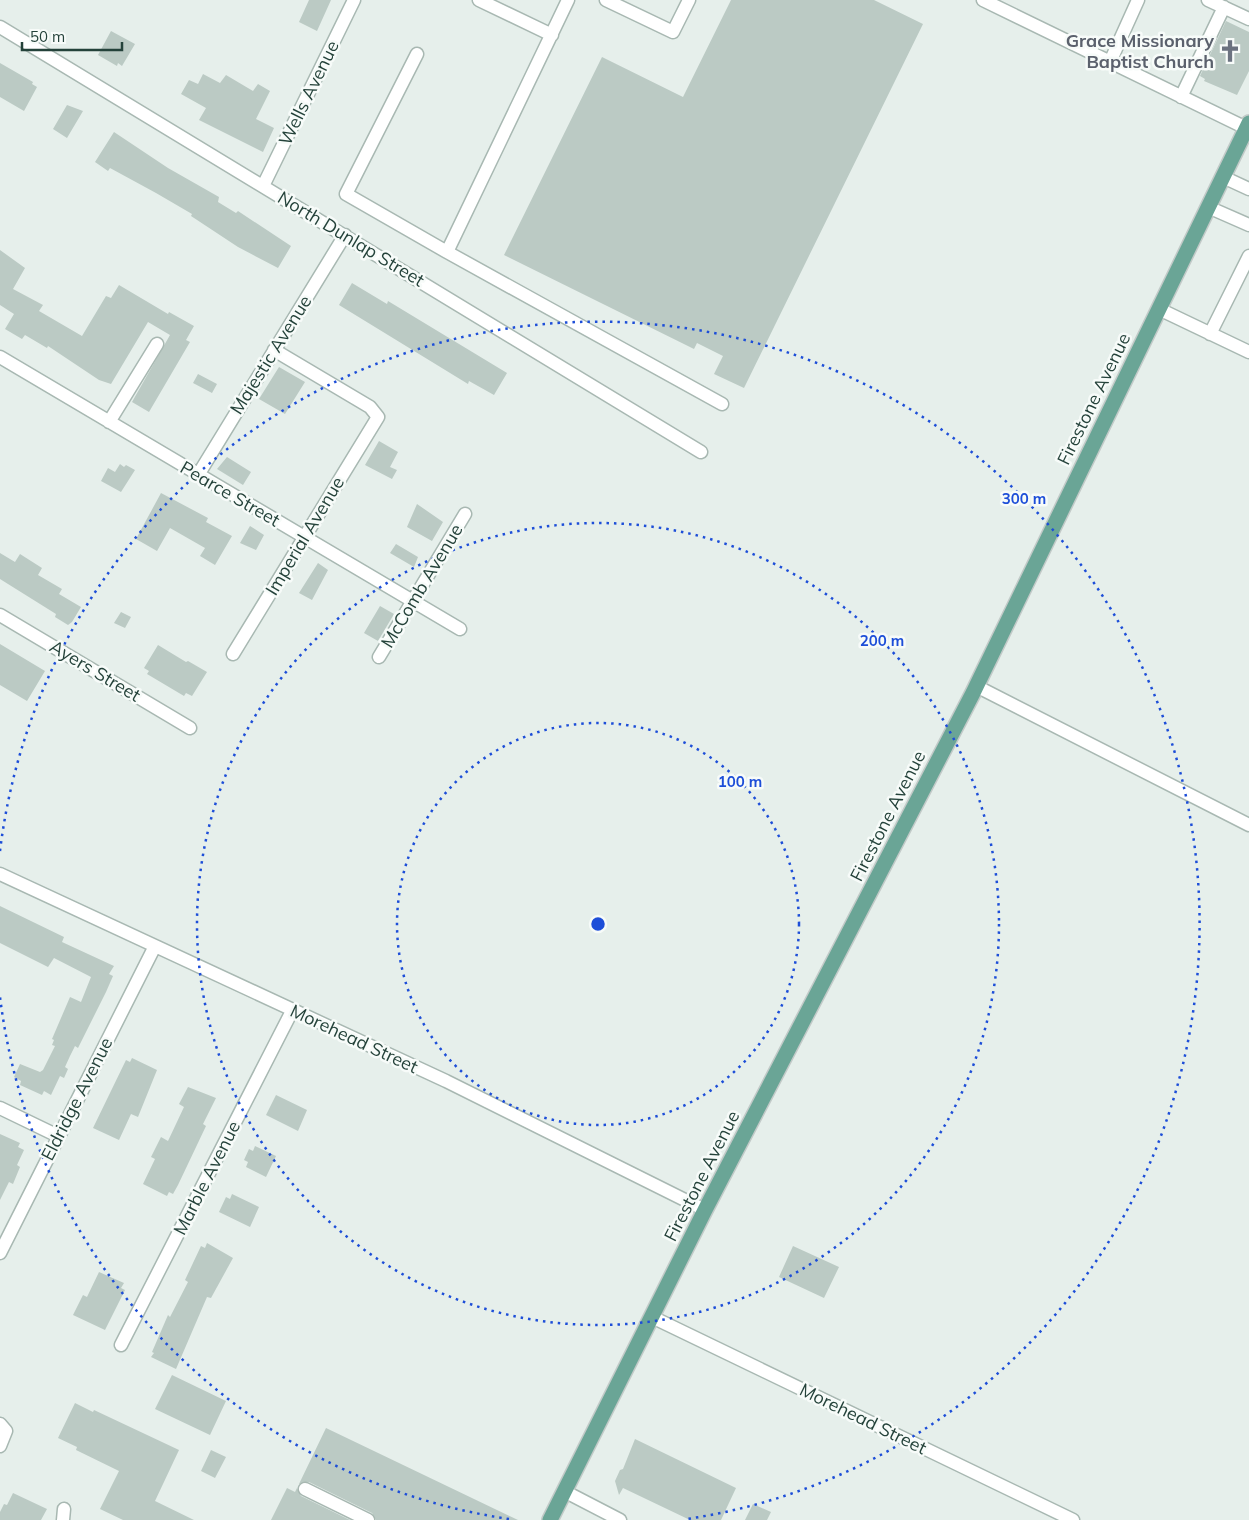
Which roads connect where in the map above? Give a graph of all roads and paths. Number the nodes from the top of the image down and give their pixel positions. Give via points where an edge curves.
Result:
1 (354, 0) edge
2 (479, 0) edge
3 (568, 0) edge
4 (606, 0) edge
5 (689, 0) edge
6 (983, 0) edge
7 (1208, 0) edge
8 (1136, 2) edge
9 (1224, 7) junction
10 (1249, 19) edge
11 (0, 27) edge
12 (552, 35) junction
13 (418, 54) dead end
14 (1110, 62) junction
15 (1181, 97) junction
16 (1248, 126) edge
17 (1223, 177) junction
18 (263, 186) junction
19 (1249, 189) edge
20 (1208, 207) junction
21 (1249, 225) edge
22 (345, 235) junction
23 (447, 252) junction
24 (1249, 256) edge
25 (1159, 309) junction
26 (1210, 334) junction
27 (157, 344) dead end
28 (274, 350) junction
29 (1249, 352) edge
30 (0, 357) edge
31 (722, 404) dead end
32 (109, 422) junction
33 (701, 452) dead end
34 (198, 475) junction
35 (465, 514) dead end
36 (304, 538) junction
37 (412, 602) junction
38 (0, 615) edge
39 (460, 630) dead end
40 (233, 654) dead end
41 (379, 657) dead end
42 (976, 686) junction
43 (190, 728) dead end
44 (1249, 825) edge
45 (0, 874) edge
46 (155, 946) junction
47 (292, 1011) junction
48 (0, 1108) edge
49 (58, 1136) junction
50 (705, 1210) junction
51 (0, 1252) edge
52 (652, 1317) junction
53 (122, 1345) dead end
54 (3, 1427) edge
55 (0, 1446) edge
56 (305, 1489) dead end
57 (564, 1491) junction
58 (368, 1520) edge
59 (550, 1520) edge
60 (620, 1520) edge
61 (1073, 1520) edge

1 - 18 street, Wells Avenue
2 - 12 street
3 - 12 street
4 - 5 street via 673,32
6 - 14 street
7 - 9 street
8 - 14 street
9 - 10 street
9 - 15 street
11 - 18 street, North Dunlap Street
12 - 23 street
13 - 23 street via 346,194
14 - 15 street
15 - 16 street
16 - 17 main road, Firestone Avenue
17 - 19 street
17 - 20 main road, Firestone Avenue
18 - 22 street, North Dunlap Street
20 - 21 street
20 - 25 main road, Firestone Avenue
22 - 28 street, Majestic Avenue
22 - 33 street, North Dunlap Street
23 - 31 street
24 - 26 street
25 - 26 street
25 - 42 main road, Firestone Avenue
26 - 29 street
27 - 32 street
28 - 34 street, Majestic Avenue
28 - 36 street, Imperial Avenue via 370,407 378,417
30 - 32 street, Pearce Street
32 - 34 street, Pearce Street
34 - 36 street, Pearce Street
35 - 37 street, McComb Avenue
36 - 37 street, Pearce Street
36 - 40 street, Imperial Avenue
37 - 39 street, Pearce Street
37 - 41 street, McComb Avenue
38 - 43 street, Ayers Street
42 - 44 street
42 - 50 main road, Firestone Avenue
45 - 46 street, Morehead Street
46 - 47 street, Morehead Street
46 - 49 street, Eldridge Avenue
47 - 50 street, Morehead Street via 446,1081
47 - 53 street, Marble Avenue
48 - 49 street
49 - 51 street, Eldridge Avenue
50 - 52 main road, Firestone Avenue
52 - 57 main road, Firestone Avenue
52 - 61 street, Morehead Street
54 - 55 street
56 - 58 street
57 - 59 main road, Firestone Avenue
57 - 60 street

